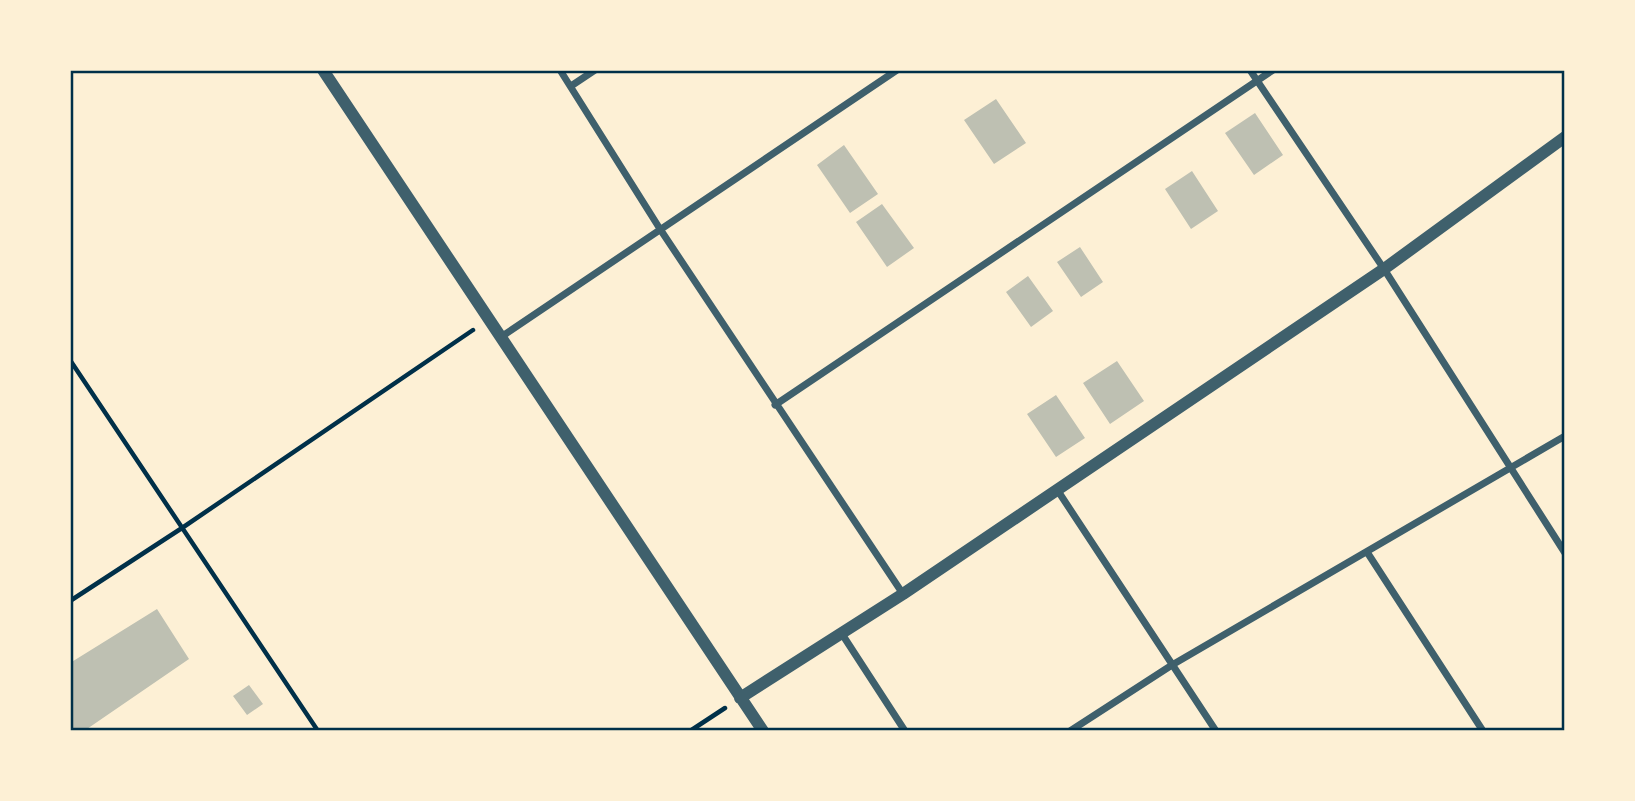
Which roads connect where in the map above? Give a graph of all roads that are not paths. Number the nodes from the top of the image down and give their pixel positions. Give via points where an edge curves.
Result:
1 (323, 70) edge
2 (560, 70) edge
3 (595, 70) edge
4 (897, 70) edge
5 (1250, 70) edge
6 (1273, 70) edge
7 (1258, 81) junction
8 (571, 86) junction
9 (1565, 137) edge
10 (660, 229) junction
11 (1384, 269) junction
12 (501, 337) junction
13 (775, 405) junction
14 (1565, 436) edge
15 (1510, 467) junction
16 (1058, 491) junction
17 (1367, 552) junction
18 (1565, 553) edge
19 (903, 594) junction
20 (842, 634) junction
21 (1172, 665) junction
22 (740, 698) junction
23 (762, 731) edge
24 (905, 731) edge
25 (1070, 731) edge
26 (1216, 731) edge
27 (1483, 731) edge

1 - 12 street
2 - 8 street
3 - 8 street
4 - 10 street
5 - 7 street
6 - 7 street
7 - 11 street
7 - 13 street
8 - 10 street
9 - 11 street
10 - 12 street
10 - 13 street
11 - 15 street
11 - 16 street
12 - 22 street
13 - 19 street
14 - 15 street
15 - 17 street
15 - 18 street
16 - 19 street
16 - 21 street
17 - 21 street
17 - 27 street
19 - 20 street
20 - 22 street
20 - 24 street
21 - 25 street
21 - 26 street
22 - 23 street

